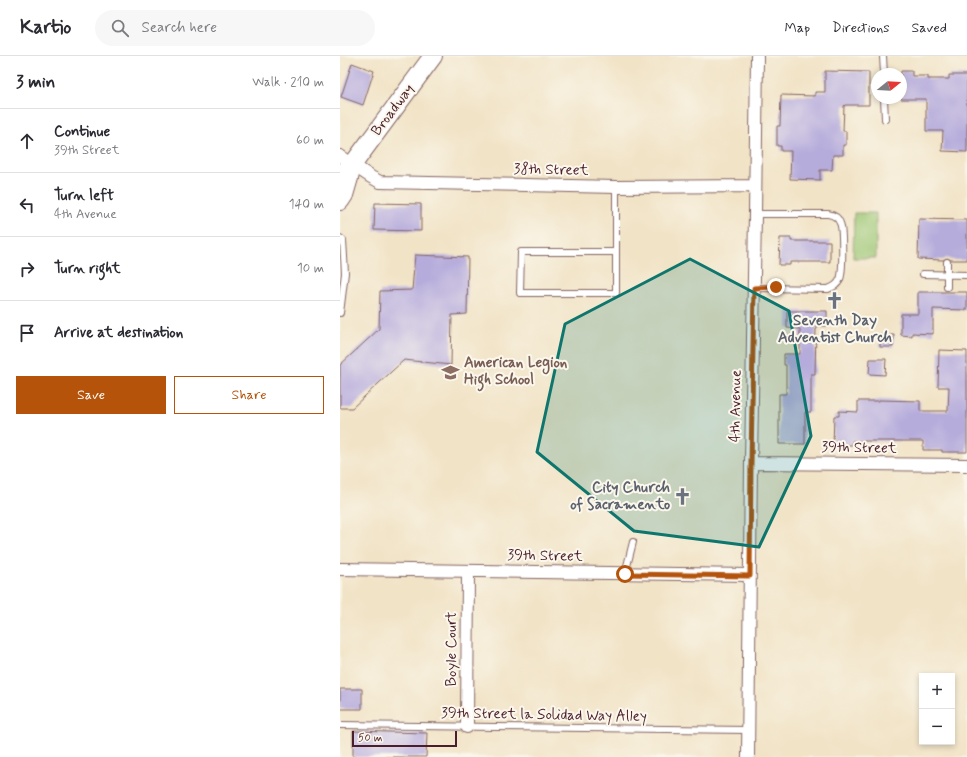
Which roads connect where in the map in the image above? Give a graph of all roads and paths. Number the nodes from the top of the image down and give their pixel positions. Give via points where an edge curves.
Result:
1 (757, 56) edge
2 (883, 56) edge
3 (428, 60) edge
4 (884, 68) edge
5 (884, 104) edge
6 (885, 119) dead end
7 (344, 165) edge
8 (755, 186) junction
9 (616, 187) junction
10 (340, 201) edge
11 (755, 214) junction
12 (340, 238) edge
13 (615, 252) junction
14 (946, 262) dead end
15 (923, 274) dead end
16 (946, 274) junction
17 (967, 275) edge
18 (947, 287) dead end
19 (754, 288) junction
20 (340, 313) edge
21 (751, 463) junction
22 (967, 465) edge
23 (632, 542) dead end
24 (340, 569) edge
25 (468, 571) junction
26 (625, 574) junction
27 (750, 576) junction
28 (340, 725) edge
29 (467, 727) junction
30 (748, 730) junction
31 (748, 757) edge

1 - 8 street, 4th Avenue
2 - 4 lane
3 - 7 main road, Broadway
5 - 6 lane
7 - 9 street, 38th Street via 380,182
7 - 10 main road, Broadway via 344,195
8 - 9 street, 38th Street
8 - 11 street, 4th Avenue
9 - 13 lane
11 - 19 street, 4th Avenue
11 - 19 lane via 828,214 838,219 842,226 842,272 840,280 828,289
12 - 20 lane via 343,240 345,273
13 - 13 lane via 616,293 520,293 520,252
14 - 16 lane
15 - 16 lane
16 - 17 lane
16 - 18 lane
19 - 21 street, 4th Avenue
21 - 22 street, 39th Street
21 - 27 street, 4th Avenue
23 - 26 lane
24 - 25 street, 39th Street
25 - 26 street, 39th Street
25 - 29 street, Boyle Court
26 - 27 street, 39th Street
27 - 30 street, 4th Avenue
28 - 29 lane, 39th Street la Solidad Way Alley via 454,730
29 - 30 lane, 39th Street la Solidad Way Alley
30 - 31 street, 4th Avenue

